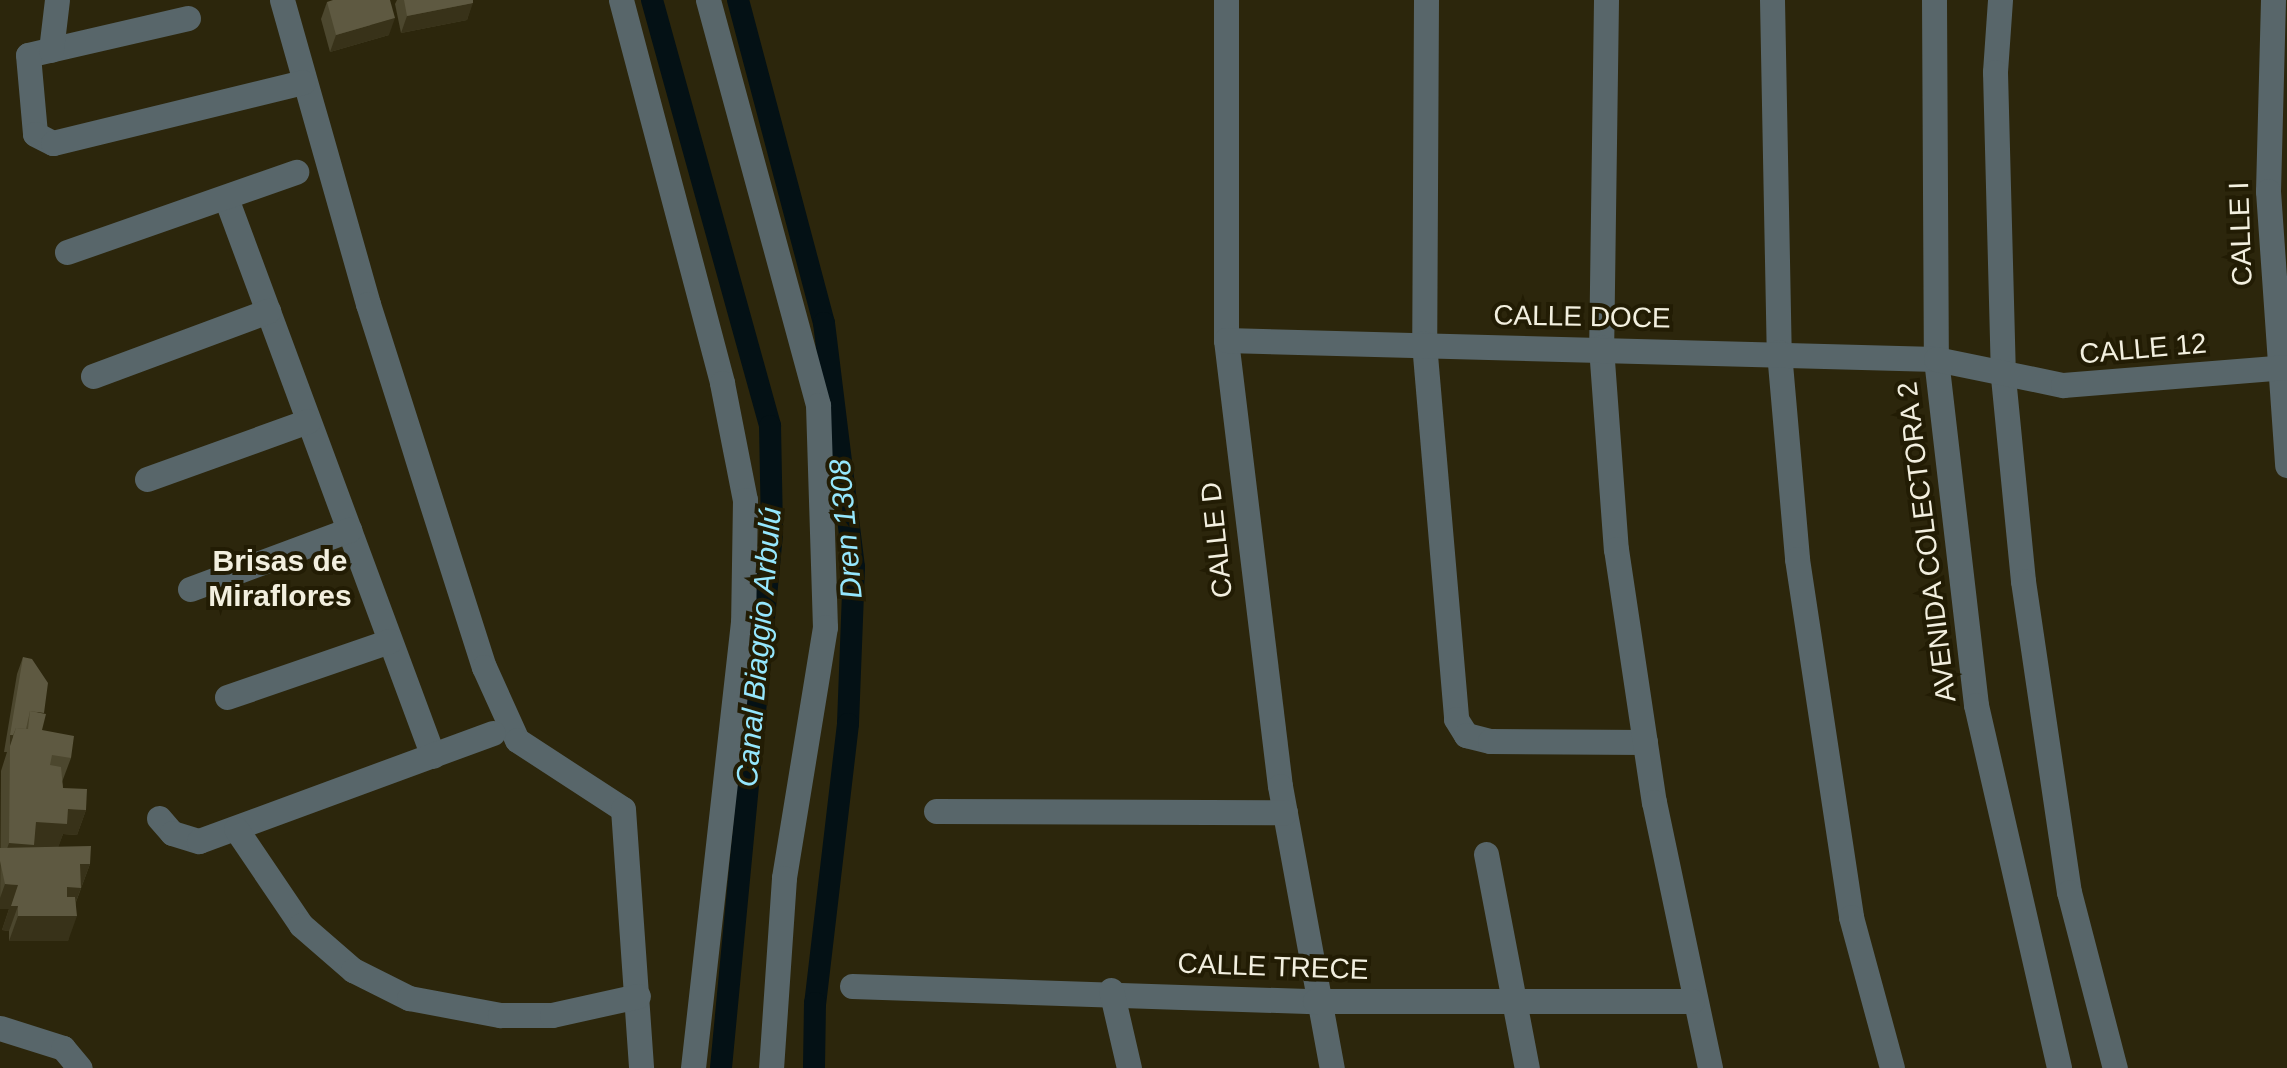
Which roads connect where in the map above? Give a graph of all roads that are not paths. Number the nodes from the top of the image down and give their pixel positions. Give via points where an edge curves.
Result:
1 (57, 0) edge
2 (282, 0) edge
3 (621, 0) edge
4 (708, 0) edge
5 (1226, 0) edge
6 (1426, 0) edge
7 (1606, 0) edge
8 (1772, 0) edge
9 (1934, 0) edge
10 (2000, 0) edge
11 (2277, 12) edge
12 (188, 18) dead end
13 (50, 50) junction
14 (291, 85) junction
15 (296, 172) dead end
16 (2278, 191) edge
17 (226, 198) junction
18 (68, 252) dead end
19 (268, 311) junction
20 (1226, 340) junction
21 (1424, 343) junction
22 (1601, 348) junction
23 (1779, 352) junction
24 (1936, 360) junction
25 (2282, 367) edge
26 (93, 376) dead end
27 (2003, 377) junction
28 (308, 420) junction
29 (2287, 465) edge
30 (147, 479) dead end
31 (349, 530) junction
32 (190, 589) dead end
33 (390, 641) junction
34 (227, 697) dead end
35 (493, 733) dead end
36 (1644, 742) junction
37 (432, 756) junction
38 (936, 811) dead end
39 (1284, 812) junction
40 (159, 818) dead end
41 (236, 829) junction
42 (1486, 854) dead end
43 (852, 986) dead end
44 (1111, 990) junction
45 (638, 996) junction
46 (1692, 1000) junction
47 (1315, 1001) junction
48 (1515, 1004) junction
49 (0, 1028) edge
50 (28, 1036) junction
51 (0, 1046) edge
52 (80, 1068) edge
53 (641, 1068) edge
54 (692, 1068) edge
55 (771, 1068) edge
56 (1129, 1068) edge
57 (1332, 1068) edge
58 (1527, 1068) edge
59 (1710, 1068) edge
60 (1892, 1068) edge
61 (2059, 1068) edge
62 (2116, 1068) edge

1 - 13 street
2 - 14 street
3 - 54 street via 722,382 746,500 744,622
4 - 55 street via 818,405 826,628 784,878
5 - 20 street, CALLE D
6 - 21 street
7 - 22 street
8 - 23 street
9 - 24 street, AVENIDA COLECTORA 2
10 - 27 street via 1995,72
11 - 16 street, CALLE I
12 - 13 street
13 - 14 street via 28,56 29,108 35,134 52,143
14 - 45 street via 484,667 517,740 623,808
15 - 17 street
16 - 25 street, CALLE I
17 - 18 street
17 - 19 street
19 - 26 street
19 - 28 street
20 - 21 street, CALLE DOCE
20 - 39 street, CALLE D via 1253,604
21 - 22 street, CALLE DOCE
21 - 36 street via 1456,719 1466,736 1490,741
22 - 23 street, CALLE DOCE
22 - 36 street via 1616,548
23 - 24 street, CALLE DOCE
23 - 60 street via 1796,559 1850,917
24 - 27 street, CALLE 12
24 - 61 street, AVENIDA COLECTORA 2 via 1976,704
25 - 27 street, CALLE 12 via 2062,385
25 - 29 street, CALLE I
27 - 62 street via 2023,582 2069,892
28 - 30 street
28 - 31 street
31 - 32 street
31 - 33 street
33 - 34 street
33 - 37 street
35 - 37 street
36 - 46 street
37 - 41 street
38 - 39 street
39 - 47 street, CALLE D
40 - 41 street via 189,841
41 - 45 street via 301,925 353,970 409,998 500,1015 552,1015
42 - 48 street
43 - 44 street, CALLE TRECE
44 - 47 street, CALLE TRECE
44 - 56 street
45 - 53 street
46 - 48 street, CALLE TRECE
46 - 59 street
47 - 48 street, CALLE TRECE
47 - 57 street, CALLE D
48 - 58 street
49 - 50 street
50 - 51 street
50 - 52 street via 63,1048

